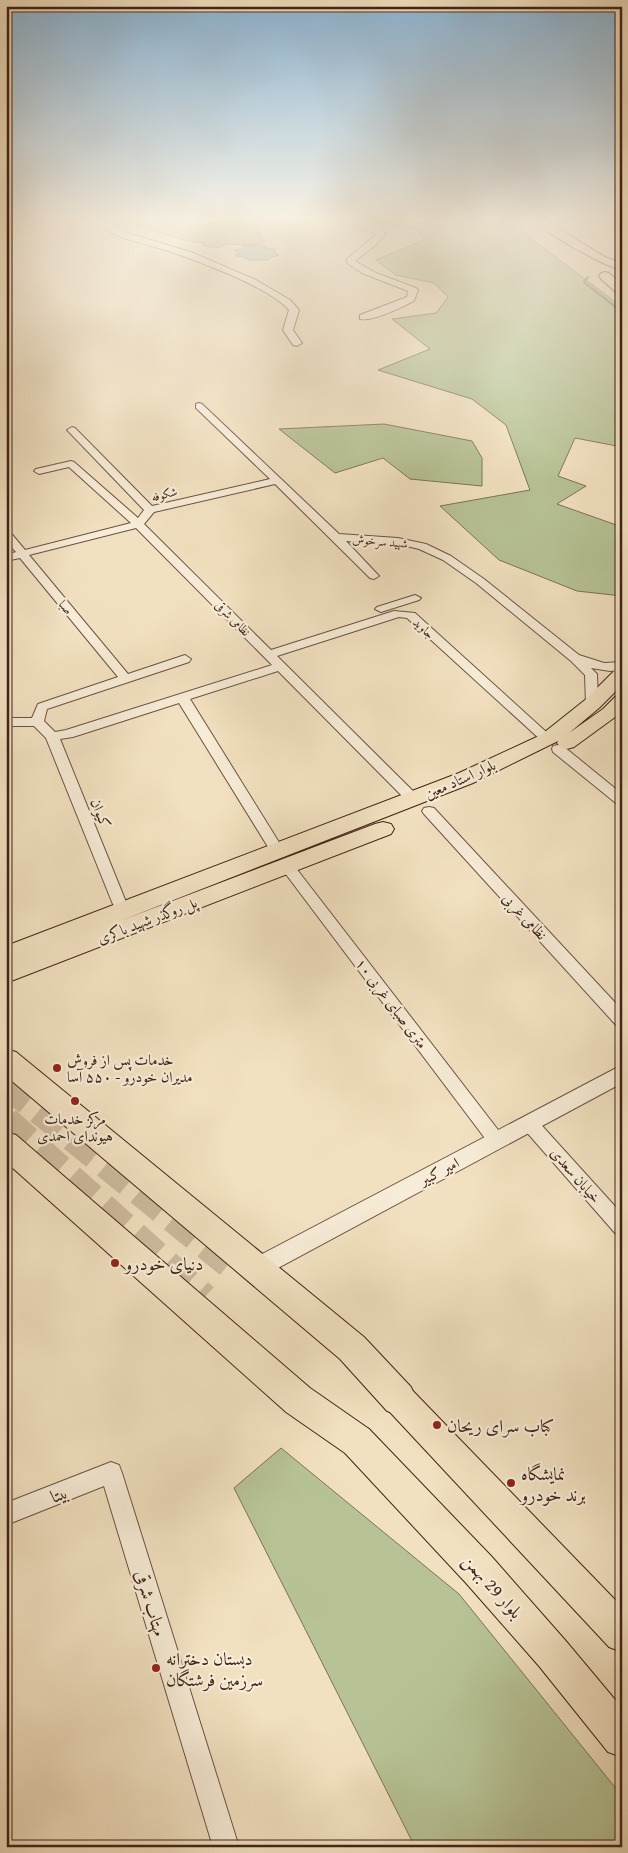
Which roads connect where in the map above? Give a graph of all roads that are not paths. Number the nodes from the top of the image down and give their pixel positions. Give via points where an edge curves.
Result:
1 (290, 305) edge
2 (397, 305) edge
3 (364, 317) dead end
4 (297, 343) dead end
5 (199, 406) dead end
6 (72, 430) dead end
7 (39, 471) dead end
8 (276, 482) junction
9 (150, 510) junction
10 (138, 524) junction
11 (6, 534) edge
12 (336, 537) junction
13 (22, 554) junction
14 (6, 558) edge
15 (374, 576) dead end
16 (415, 598) dead end
17 (267, 651) junction
18 (575, 658) junction
19 (185, 659) dead end
20 (282, 666) junction
21 (622, 666) edge
22 (622, 674) edge
23 (126, 678) junction
24 (182, 697) junction
25 (622, 701) edge
26 (592, 704) junction
27 (6, 722) edge
28 (37, 722) junction
29 (52, 736) junction
30 (553, 744) junction
31 (622, 801) edge
32 (421, 805) junction
33 (283, 859) junction
34 (119, 902) junction
35 (6, 942) edge
36 (6, 956) edge
37 (6, 974) edge
38 (6, 984) edge
39 (622, 1021) edge
40 (6, 1060) edge
41 (622, 1073) edge
42 (529, 1123) junction
43 (496, 1140) junction
44 (11, 1154) edge
45 (622, 1227) edge
46 (257, 1268) junction
47 (399, 1399) joint
48 (357, 1441) joint
49 (112, 1473) joint
50 (6, 1514) edge
51 (622, 1634) edge
52 (622, 1738) edge
53 (226, 1847) edge

1 - 4 street via 294,310 288,330
2 - 3 street
5 - 8 street, شهید سرخوش
6 - 9 street
7 - 10 street, نظامی شرقی via 72,464
8 - 9 street, شکوفه
8 - 12 street, شهید سرخوش
9 - 10 street, شکوفه
10 - 13 street
10 - 17 street, نظامی شرقی
11 - 13 street, صبا
12 - 15 street
12 - 18 street, شهید سرخوش via 398,541 422,546 447,558
13 - 14 street
13 - 23 street, صبا
16 - 17 street
17 - 20 street, نظامی شرقی
17 - 30 street, جاوید via 398,613 411,615
18 - 21 street, شهید سرخوش via 595,665
18 - 26 street, شهید سرخوش via 591,674
19 - 23 street
20 - 24 street
20 - 32 street, نظامی شرقی
22 - 26 main road, بلوار استاد معین
23 - 28 street via 42,707
24 - 29 street via 68,734
24 - 33 street
25 - 30 main road, بلوار استاد معین via 610,713
26 - 30 main road, بلوار استاد معین
27 - 28 street
28 - 29 street
29 - 34 street, کیوان
30 - 31 street, جاوید
30 - 32 main road, بلوار استاد معین via 522,769
32 - 33 main road, بلوار استاد معین
32 - 39 street, نظامی غربی
33 - 34 main road via 234,862
33 - 36 main road, پل روگذر شهید باکری
33 - 37 main road, پل روگذر شهید باکری
33 - 38 main road via 243,890
33 - 43 street, ۱۰ متری صبای غربی
34 - 35 main road
40 - 46 highway
41 - 42 street, امیر کبیر
42 - 43 street, امیر کبیر
42 - 45 street, خیابان سعدی
43 - 46 street, امیر کبیر
44 - 48 highway via 298,1400
46 - 47 highway via 352,1348
47 - 51 main road
48 - 52 main road, بلوار 29 بهمن via 479,1570
49 - 50 street, بیتا
49 - 53 street, مهتاب شرقی

